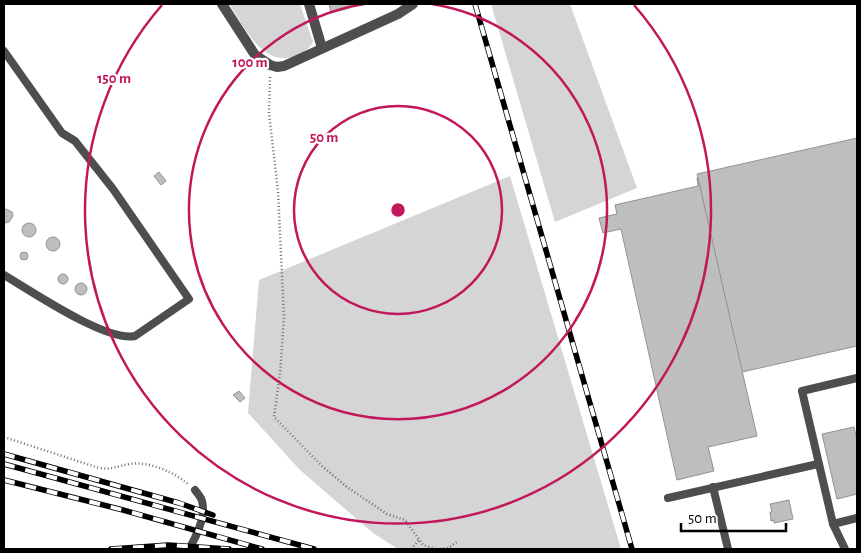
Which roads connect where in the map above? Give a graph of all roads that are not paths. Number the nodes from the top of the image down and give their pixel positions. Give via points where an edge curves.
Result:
1 (222, 4) edge
2 (309, 4) edge
3 (413, 4) edge
4 (322, 48) junction
5 (4, 51) edge
6 (4, 275) edge
7 (857, 378) edge
8 (818, 464) junction
9 (714, 487) junction
10 (195, 490) road end
11 (668, 498) dead end
12 (857, 518) edge
13 (833, 524) junction
14 (189, 549) edge
15 (728, 549) edge
16 (845, 549) edge

1 - 4 street via 256,55 270,65 284,66
2 - 4 street
3 - 4 street
5 - 6 lane via 62,133 76,141 113,189 189,299 135,336 126,338 84,322
7 - 8 lane via 802,391
8 - 9 lane
8 - 13 lane
9 - 11 lane
9 - 15 lane
10 - 14 lane via 202,500 202,511
12 - 13 lane
13 - 16 lane

